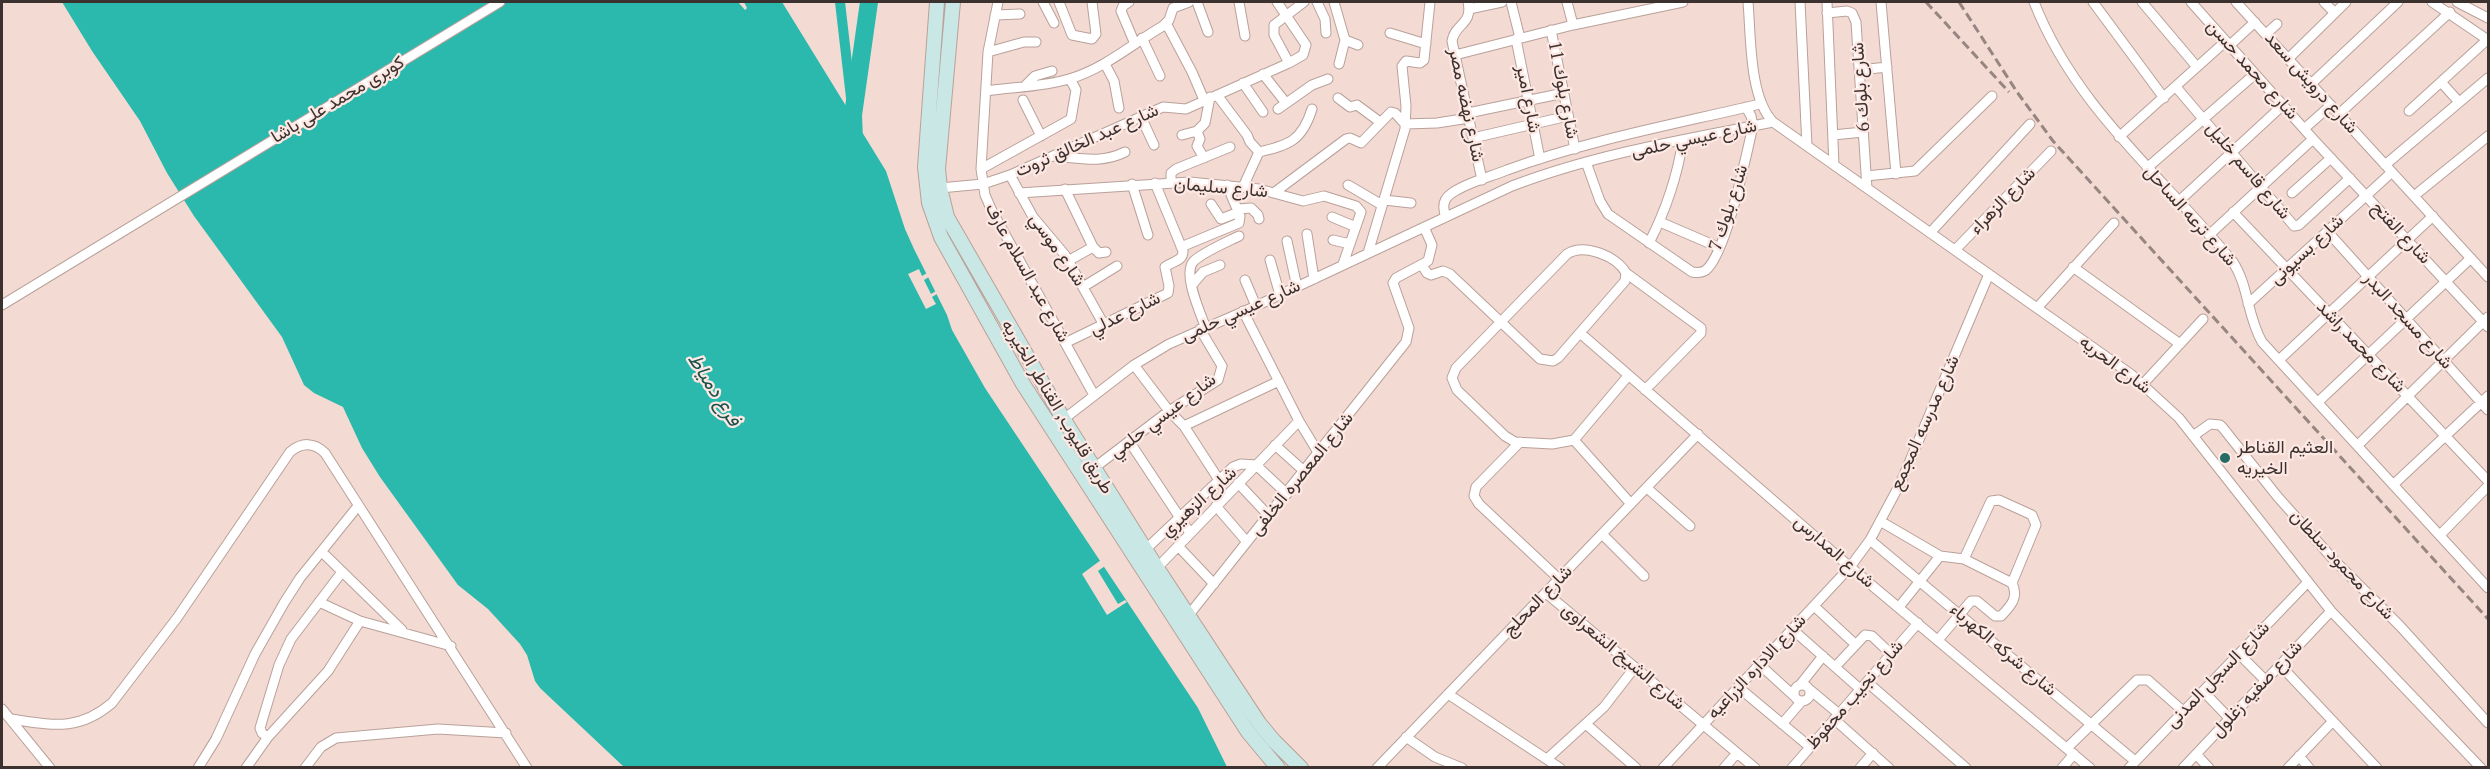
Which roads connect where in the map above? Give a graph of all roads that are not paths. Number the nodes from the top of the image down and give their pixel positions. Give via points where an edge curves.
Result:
1 (500, 2) edge
2 (938, 2) edge
3 (952, 2) edge
4 (998, 2) edge
5 (1043, 2) edge
6 (1059, 2) edge
7 (1092, 2) edge
8 (1130, 2) edge
9 (1189, 2) edge
10 (1197, 2) edge
11 (1239, 2) edge
12 (1278, 2) edge
13 (1304, 2) edge
14 (1317, 2) edge
15 (1334, 2) edge
16 (1430, 2) edge
17 (1502, 2) edge
18 (1511, 2) edge
19 (1567, 2) edge
20 (1624, 2) edge
21 (1678, 2) edge
22 (1748, 2) edge
23 (1800, 2) edge
24 (1827, 2) edge
25 (1881, 2) edge
26 (2034, 2) edge
27 (2093, 2) edge
28 (2142, 2) edge
29 (2191, 2) edge
30 (2236, 2) edge
31 (2324, 2) edge
32 (2346, 2) edge
33 (2398, 2) edge
34 (2432, 2) edge
35 (2457, 2) edge
36 (1469, 5) edge
37 (2450, 12) junction
38 (1287, 13) junction
39 (1627, 13) junction
40 (1827, 13) junction
41 (2335, 13) junction
42 (1020, 14) dead end
43 (994, 15) junction
44 (2488, 18) edge
45 (2255, 22) junction
46 (1054, 23) dead end
47 (1166, 23) junction
48 (2277, 24) dead end
49 (1573, 25) junction
50 (1551, 30) junction
51 (1208, 32) dead end
52 (1326, 33) dead end
53 (1390, 33) dead end
54 (2266, 34) junction
55 (1245, 36) dead end
56 (1518, 38) junction
57 (2488, 39) edge
58 (1345, 40) junction
59 (1138, 41) junction
60 (1036, 42) dead end
61 (2228, 43) junction
62 (1426, 44) junction
63 (1358, 45) dead end
64 (988, 52) junction
65 (1455, 55) junction
66 (2288, 59) junction
67 (1289, 63) junction
68 (1106, 64) junction
69 (1339, 64) dead end
70 (1887, 67) junction
71 (2197, 67) junction
72 (1860, 70) junction
73 (1052, 71) dead end
74 (1263, 74) junction
75 (2255, 74) junction
76 (1160, 76) dead end
77 (2488, 78) edge
78 (1070, 79) junction
79 (1328, 79) dead end
80 (2441, 82) junction
81 (1243, 83) junction
82 (2311, 84) junction
83 (1026, 85) junction
84 (2176, 87) junction
85 (986, 91) junction
86 (1564, 93) junction
87 (1992, 96) dead end
88 (1210, 98) junction
89 (2163, 98) junction
90 (1338, 99) dead end
91 (1023, 100) dead end
92 (1528, 100) junction
93 (2459, 102) junction
94 (1760, 104) junction
95 (2283, 105) junction
96 (2331, 105) junction
97 (1746, 107) junction
98 (1119, 108) dead end
99 (1312, 109) dead end
100 (2409, 111) dead end
101 (1263, 112) dead end
102 (2339, 114) junction
103 (1468, 116) junction
104 (1568, 116) junction
105 (1141, 117) junction
106 (2204, 118) junction
107 (1380, 122) junction
108 (1773, 122) junction
109 (1406, 124) junction
110 (1533, 124) junction
111 (2030, 124) dead end
112 (1753, 126) junction
113 (2304, 129) junction
114 (1197, 131) junction
115 (1863, 132) junction
116 (1182, 135) dead end
117 (1833, 135) junction
118 (1041, 136) junction
119 (2488, 136) edge
120 (2119, 137) junction
121 (1473, 138) junction
122 (2313, 139) junction
123 (1683, 140) junction
124 (1154, 145) dead end
125 (1807, 146) junction
126 (1230, 147) dead end
127 (1575, 149) junction
128 (1125, 152) dead end
129 (1259, 152) junction
130 (2051, 152) dead end
131 (2233, 152) junction
132 (1053, 156) junction
133 (1204, 158) junction
134 (2331, 158) junction
135 (1540, 159) junction
136 (1586, 162) junction
137 (1834, 165) junction
138 (2147, 168) junction
139 (2389, 168) junction
140 (981, 169) junction
141 (1896, 174) junction
142 (1010, 175) junction
143 (1866, 176) junction
144 (2350, 178) junction
145 (1482, 180) junction
146 (1171, 182) junction
147 (1155, 183) junction
148 (982, 184) junction
149 (1132, 184) junction
150 (1227, 185) junction
151 (1348, 185) dead end
152 (2262, 186) junction
153 (1243, 187) junction
154 (940, 188) junction
155 (1867, 188) junction
156 (1065, 189) junction
157 (1275, 192) junction
158 (1019, 193) junction
159 (2292, 193) dead end
160 (2366, 195) junction
161 (2414, 196) junction
162 (1383, 202) junction
163 (2178, 202) junction
164 (1411, 203) dead end
165 (1211, 204) dead end
166 (1238, 210) junction
167 (2233, 212) junction
168 (2433, 216) junction
169 (1332, 217) dead end
170 (1446, 217) junction
171 (1259, 219) dead end
172 (1660, 222) junction
173 (2114, 223) dead end
174 (1356, 227) junction
175 (1424, 227) junction
176 (1228, 228) junction
177 (2327, 231) junction
178 (1930, 232) junction
179 (1215, 234) junction
180 (1308, 234) dead end
181 (1148, 235) dead end
182 (2209, 235) junction
183 (1201, 239) junction
184 (1333, 240) dead end
185 (2408, 240) junction
186 (1287, 242) dead end
187 (1649, 243) junction
188 (1350, 244) junction
189 (1220, 246) junction
190 (1093, 247) junction
191 (1181, 247) junction
192 (1718, 247) junction
193 (1955, 250) junction
194 (1106, 252) dead end
195 (1368, 253) junction
196 (1206, 254) junction
197 (2471, 258) junction
198 (1270, 260) dead end
199 (1068, 261) junction
200 (1342, 264) junction
201 (1220, 265) dead end
202 (1422, 265) junction
203 (1117, 266) dead end
204 (2073, 267) junction
205 (2286, 269) junction
206 (1626, 273) junction
207 (1989, 274) junction
208 (2368, 277) junction
209 (2488, 277) edge
210 (1314, 279) junction
211 (1245, 280) dead end
212 (2446, 281) junction
213 (1192, 285) junction
214 (1298, 286) junction
215 (1083, 287) junction
216 (1280, 295) junction
217 (2248, 304) junction
218 (2, 305) edge
219 (1256, 306) junction
220 (2037, 308) junction
221 (1242, 311) junction
222 (2328, 313) junction
223 (2203, 319) dead end
224 (2406, 319) junction
225 (2487, 322) edge
226 (1104, 324) junction
227 (1501, 324) junction
228 (1202, 328) junction
229 (1580, 333) junction
230 (1065, 343) junction
231 (2180, 344) junction
232 (2368, 355) junction
233 (2279, 360) junction
234 (2444, 361) junction
235 (1134, 365) junction
236 (1628, 376) junction
237 (1279, 381) junction
238 (2143, 384) junction
239 (1645, 390) junction
240 (1094, 395) junction
241 (2408, 396) junction
242 (2318, 402) junction
243 (2486, 403) edge
244 (1169, 411) junction
245 (1064, 420) junction
246 (1299, 421) junction
247 (1184, 426) junction
248 (1051, 429) junction
249 (1698, 434) junction
250 (2193, 436) junction
251 (2446, 436) junction
252 (1574, 440) junction
253 (1129, 441) junction
254 (1520, 442) junction
255 (1275, 445) junction
256 (2358, 445) junction
257 (1319, 454) junction
258 (1256, 465) junction
259 (1094, 468) junction
260 (1305, 471) junction
261 (1219, 480) junction
262 (2488, 481) edge
263 (1238, 483) junction
264 (2394, 484) junction
265 (2488, 486) edge
266 (1647, 488) junction
267 (1287, 494) junction
268 (1631, 504) junction
269 (358, 506) junction
270 (1216, 506) junction
271 (1269, 516) junction
272 (1179, 518) junction
273 (1880, 521) junction
274 (1690, 526) dead end
275 (1190, 533) junction
276 (1602, 534) junction
277 (2440, 535) junction
278 (1870, 540) junction
279 (1247, 542) junction
280 (1178, 546) junction
281 (1145, 550) junction
282 (322, 552) junction
283 (1940, 556) junction
284 (1964, 560) junction
285 (1850, 567) junction
286 (1156, 568) junction
287 (342, 572) junction
288 (1644, 576) dead end
289 (1559, 579) junction
290 (1920, 581) junction
291 (2486, 581) edge
292 (2012, 583) junction
293 (2307, 583) junction
294 (1214, 584) junction
295 (1546, 593) junction
296 (319, 602) junction
297 (1814, 606) junction
298 (1899, 607) junction
299 (2331, 610) junction
300 (1959, 614) junction
301 (1188, 616) junction
302 (360, 621) junction
303 (1918, 623) junction
304 (1792, 629) junction
305 (404, 632) junction
306 (1938, 640) junction
307 (1855, 644) junction
308 (452, 646) junction
309 (1891, 654) junction
310 (2239, 654) junction
311 (1823, 656) junction
312 (1760, 664) junction
313 (2280, 664) junction
314 (1635, 667) junction
315 (1835, 667) junction
316 (2265, 680) junction
317 (1864, 686) junction
318 (1738, 687) junction
319 (1805, 687) junction
320 (2203, 691) junction
321 (1448, 694) junction
322 (1798, 699) junction
323 (2, 709) edge
324 (2183, 711) junction
325 (1836, 717) junction
326 (2229, 718) junction
327 (11, 719) junction
328 (2333, 721) junction
329 (2488, 723) edge
330 (1703, 724) junction
331 (1782, 724) junction
332 (2092, 724) junction
333 (1587, 725) junction
334 (506, 733) junction
335 (268, 737) junction
336 (1406, 737) junction
337 (1810, 747) junction
338 (2071, 751) junction
339 (1737, 753) junction
340 (1873, 753) junction
341 (2196, 754) junction
342 (2298, 756) junction
343 (1547, 759) junction
344 (2132, 764) edge
345 (523, 766) edge
346 (1664, 767) edge
347 (50, 768) edge
348 (198, 768) edge
349 (246, 768) edge
350 (305, 768) edge
351 (1278, 768) edge
352 (1301, 768) edge
353 (1377, 768) edge
354 (1462, 768) edge
355 (1560, 768) edge
356 (1636, 768) edge
357 (1724, 768) edge
358 (1755, 768) edge
359 (1792, 768) edge
360 (1860, 768) edge
361 (1889, 768) edge
362 (1966, 768) edge
363 (2062, 768) edge
364 (2090, 768) edge
365 (2182, 768) edge
366 (2209, 768) edge
367 (2288, 768) edge
368 (2309, 768) edge
369 (2377, 768) edge
370 (2481, 768) edge

1 - 218 street, كوبرى محمد على باشا
2 - 248 main road, طريق قليوب, القناطر الخيريه via 925,149 929,203 949,253
3 - 154 main road, طريق قليوب, القناطر الخيريه via 938,151
4 - 43 street, شارع عبد السلام عارف
5 - 46 street
6 - 7 street via 1072,35 1092,39 1096,34
8 - 59 street via 1121,11
9 - 47 street via 1173,8
10 - 51 street
11 - 55 street
12 - 38 street
13 - 38 street
14 - 52 street
15 - 58 street
16 - 62 street
17 - 36 street
18 - 56 street, شارع امير
19 - 49 street
20 - 39 street
21 - 39 street
22 - 94 street, شارع الحريه
23 - 125 street
24 - 40 street
25 - 70 street
26 - 120 street, شارع ترعه الساحل via 2072,77
27 - 89 street
28 - 71 street
29 - 61 street, شارع محمد حسن
30 - 45 street, شارع درويش سعد
31 - 41 street
32 - 41 street
33 - 82 street
34 - 37 street
35 - 44 street
36 - 65 street, شارع نهضه مصر via 1467,20 1453,36
37 - 57 street
37 - 102 street
38 - 67 street via 1277,20 1273,30
38 - 67 street via 1307,49
39 - 49 street
40 - 72 street, شارع بلوك 6 via 1847,11 1855,16
40 - 117 street
41 - 66 street
42 - 43 street
43 - 64 street, شارع عبد السلام عارف
45 - 54 street, شارع درويش سعد
45 - 61 street
47 - 59 street
47 - 88 street
48 - 54 street
49 - 50 street
50 - 56 street
50 - 86 street, شارع بلوك 11
53 - 62 street
54 - 66 street, شارع درويش سعد
56 - 65 street
56 - 92 street, شارع امير
57 - 80 street
58 - 63 street
58 - 69 street
59 - 68 street
59 - 76 street
60 - 64 street
61 - 71 street
61 - 75 street, شارع محمد حسن
62 - 109 street via 1422,62 1406,61 1402,66
64 - 85 street, شارع عبد السلام عارف
65 - 103 street, شارع نهضه مصر
66 - 82 street, شارع درويش سعد
67 - 74 street, شارع عبد الخالق ثروت
68 - 78 street
68 - 98 street
70 - 72 street
70 - 141 street
71 - 84 street
72 - 115 street, شارع بلوك 6
73 - 83 street via 1035,76
74 - 79 street via 1282,106
74 - 81 street, شارع عبد الخالق ثروت
75 - 95 street, شارع محمد حسن
75 - 106 street
77 - 93 street, شارع بسيونى
78 - 83 street
78 - 118 street via 1076,90 1071,119
80 - 93 street
80 - 100 street
81 - 88 street, شارع عبد الخالق ثروت
81 - 101 street
82 - 96 street, شارع درويش سعد
83 - 85 street
84 - 89 street
84 - 106 street, شارع قاسم خليل
85 - 140 street, شارع عبد السلام عارف
86 - 92 street
86 - 104 street, شارع بلوك 11
87 - 141 street via 1918,169
88 - 105 street, شارع عبد الخالق ثروت via 1181,110 1163,106
88 - 114 street via 1205,123
88 - 129 street
89 - 120 street
90 - 107 street via 1350,107 1357,105
91 - 118 street
92 - 103 street
92 - 110 street, شارع امير
93 - 139 street, شارع بسيونى
94 - 97 street, شارع عيسي حلمى
94 - 108 street, شارع الحريه
95 - 113 street, شارع محمد حسن
95 - 131 street
96 - 102 street, شارع درويش سعد
96 - 113 street
97 - 112 street
97 - 127 street, شارع عيسي حلمى
99 - 129 street via 1307,123 1287,145
102 - 139 street, شارع درويش سعد
103 - 109 street
103 - 121 street, شارع نهضه مصر
104 - 110 street
104 - 127 street, شارع بلوك 11
105 - 124 street
105 - 132 street, شارع عبد الخالق ثروت
106 - 131 street, شارع قاسم خليل
106 - 138 street
107 - 109 street via 1393,112
107 - 157 street via 1361,143 1346,139
108 - 112 street, شارع عيسي حلمى
108 - 125 street, شارع الحريه
109 - 162 street
110 - 121 street
110 - 135 street, شارع امير
111 - 178 street
112 - 123 street, شارع عيسي حلمى
112 - 192 street, شارع بلوك 7 via 1735,202
113 - 122 street, شارع محمد حسن
114 - 116 street
114 - 133 street via 1197,146
115 - 117 street
115 - 143 street, شارع بلوك 6
117 - 137 street
118 - 140 street
119 - 161 street
120 - 138 street, شارع ترعه الساحل
121 - 145 street, شارع نهضه مصر
122 - 134 street, شارع الفتح
122 - 152 street
123 - 136 street, شارع عيسي حلمى
123 - 172 street via 1675,182
125 - 137 street, شارع الحريه
126 - 133 street
127 - 135 street, شارع عيسي حلمى
128 - 132 street via 1101,160
129 - 153 street
130 - 193 street, شارع الزهراء
131 - 152 street, شارع قاسم خليل
131 - 163 street
132 - 142 street, شارع عبد الخالق ثروت
133 - 146 street via 1173,171
134 - 144 street, شارع الفتح
134 - 159 street
135 - 145 street, شارع عيسي حلمى
136 - 170 street, شارع عيسي حلمى via 1512,186
136 - 187 street via 1608,214
137 - 155 street, شارع الحريه
138 - 163 street, شارع ترعه الساحل
139 - 160 street, شارع بسيونى
139 - 161 street, شارع درويش سعد
140 - 148 street, شارع عبد السلام عارف
141 - 143 street
142 - 148 street, شارع عبد الخالق ثروت
142 - 158 street, شارع موسي
143 - 155 street, شارع بلوك 6
144 - 152 street, شارع قاسم خليل via 2297,226
144 - 160 street, شارع الفتح
145 - 170 street, شارع عيسي حلمى via 1447,198 1443,210
146 - 147 street, شارع سليمان
146 - 150 street, شارع سليمان
147 - 149 street, شارع سليمان
147 - 191 street
148 - 154 street, شارع عبد الخالق ثروت
148 - 230 street, شارع عبد السلام عارف via 992,211
149 - 156 street, شارع سليمان
149 - 181 street
150 - 153 street, شارع سليمان
150 - 166 street
151 - 162 street
152 - 167 street
153 - 157 street, شارع سليمان
154 - 245 main road, طريق قليوب, القناطر الخيريه via 953,231
155 - 178 street, شارع الحريه
156 - 158 street, شارع سليمان
156 - 190 street
157 - 174 street, شارع سليمان via 1303,201 1324,196 1356,206 1361,212
158 - 199 street, شارع موسي
160 - 177 street, شارع بسيونى
160 - 185 street, شارع الفتح
161 - 168 street, شارع درويش سعد
162 - 164 street
162 - 195 street
163 - 182 street, شارع ترعه الساحل
165 - 166 street via 1221,219
166 - 171 street via 1251,208
166 - 176 street via 1239,223
167 - 182 street
167 - 205 street, شارع محمد راشد
168 - 185 street
168 - 197 street, شارع درويش سعد
169 - 174 street
170 - 175 street, شارع عيسي حلمى
172 - 187 street
172 - 192 street
173 - 204 street
174 - 188 street
175 - 195 street, شارع عيسي حلمى
175 - 202 street via 1432,245 1428,261
176 - 179 street
176 - 189 street via 1236,238
177 - 205 street, شارع بسيونى
177 - 208 street, شارع مسجد البدر
178 - 193 street, شارع الحريه
179 - 183 street
179 - 189 street
180 - 210 street
182 - 217 street, شارع ترعه الساحل via 2239,271
183 - 191 street
183 - 196 street
184 - 188 street
185 - 208 street
185 - 212 street, شارع الفتح
186 - 214 street
187 - 192 street, شارع بلوك 7 via 1692,272 1708,268
188 - 200 street
189 - 196 street
190 - 194 street via 1099,253
190 - 199 street
191 - 226 street, شارع عدلي via 1181,258 1165,267 1169,286 1166,295
193 - 207 street, شارع الحريه
195 - 200 street, شارع عيسي حلمى
196 - 213 street via 1190,268
197 - 209 street, شارع درويش سعد
197 - 212 street
198 - 216 street
199 - 215 street, شارع موسي
200 - 210 street, شارع عيسي حلمى
201 - 213 street via 1203,272
202 - 227 street via 1431,275 1443,271 1450,274
202 - 257 street, شارع المعصره الخلفى via 1393,283 1409,328 1406,342
203 - 215 street
204 - 220 street
204 - 231 street
205 - 217 street, شارع بسيونى
205 - 222 street, شارع محمد راشد
206 - 227 street via 1610,257 1571,251
206 - 229 street via 1625,281
206 - 239 street via 1701,328 1701,333
207 - 220 street, شارع الحريه
207 - 273 street, شارع مدرسه المجمع
208 - 222 street
208 - 224 street, شارع مسجد البدر
210 - 214 street, شارع عيسي حلمى
211 - 219 street
212 - 224 street
212 - 225 street, شارع الفتح
213 - 228 street
214 - 216 street, شارع عيسي حلمى
215 - 226 street, شارع موسي
216 - 219 street, شارع عيسي حلمى
217 - 233 street, شارع ترعه الساحل via 2257,333
219 - 221 street, شارع عيسي حلمى
220 - 238 street, شارع الحريه
221 - 228 street, شارع عيسي حلمى
221 - 237 street
222 - 232 street, شارع محمد راشد
222 - 233 street
223 - 231 street
224 - 232 street
224 - 234 street, شارع مسجد البدر
225 - 234 street
226 - 230 street, شارع عدلي
227 - 229 street via 1546,361 1558,358
227 - 254 street via 1456,368 1452,378 1457,390 1505,436
228 - 235 street, شارع عيسي حلمى
228 - 244 street, شارع عيسي حلمي via 1220,362 1220,376
229 - 236 street, شارع المدارس
230 - 240 street, شارع عبد السلام عارف
231 - 238 street
232 - 241 street, شارع محمد راشد
232 - 242 street
233 - 242 street, شارع ترعه الساحل
234 - 241 street
234 - 243 street, شارع مسجد البدر
235 - 240 street, شارع عيسي حلمى
235 - 244 street
236 - 239 street, شارع المدارس
236 - 252 street
237 - 246 street
237 - 247 street
238 - 250 street, شارع الحريه
239 - 249 street, شارع المدارس
240 - 245 street, شارع عيسي حلمى
241 - 251 street, شارع محمد راشد
241 - 256 street
242 - 256 street, شارع ترعه الساحل
243 - 251 street
244 - 247 street
244 - 253 street, شارع عيسي حلمي
245 - 248 street, شارع عيسي حلمى
245 - 259 main road, طريق قليوب, القناطر الخيريه
246 - 255 street, شارع الزهيري
246 - 257 street
247 - 261 street
248 - 351 main road, طريق قليوب, القناطر الخيريه via 1248,732
249 - 266 street, شارع المحلج
249 - 285 street, شارع المدارس
250 - 293 street, شارع الحريه
250 - 329 street, شارع محمود سلطان via 2210,424 2223,428 2333,559
251 - 262 street, شارع محمد راشد
251 - 264 street
252 - 254 street via 1552,444
252 - 268 street
253 - 259 street, شارع عيسي حلمي
253 - 272 street
254 - 289 street via 1476,487 1474,496
255 - 258 street, شارع الزهيري
255 - 260 street
256 - 264 street, شارع ترعه الساحل
257 - 260 street, شارع المعصره الخلفى
258 - 261 street, شارع الزهيري via 1233,467
258 - 263 street, شارع الزهيري
258 - 267 street
259 - 281 main road, طريق قليوب, القناطر الخيريه
260 - 267 street, شارع المعصره الخلفى
261 - 272 street, شارع الزهيري
263 - 270 street, شارع الزهيري
263 - 271 street
264 - 277 street, شارع ترعه الساحل
265 - 277 street
266 - 268 street, شارع المحلج
266 - 274 street
267 - 271 street, شارع المعصره الخلفى
268 - 276 street, شارع المحلج
269 - 282 street
269 - 308 street
269 - 327 street via 320,448 312,444 296,447 177,618 112,703 100,713 71,725
270 - 275 street, شارع الزهيري
270 - 279 street
271 - 279 street, شارع المعصره الخلفى
272 - 275 street
272 - 281 street, شارع الزهيري
273 - 278 street, شارع مدرسه المجمع
273 - 283 street
275 - 280 street, شارع الزهيري
276 - 288 street
276 - 289 street, شارع المحلج
277 - 291 street, شارع ترعه الساحل
278 - 285 street, شارع مدرسه المجمع
278 - 290 street, شارع شركه الكهرباء
279 - 294 street, شارع المعصره الخلفى
280 - 286 street, شارع الزهيري
280 - 294 street
281 - 286 main road, طريق قليوب, القناطر الخيريه
282 - 287 street
282 - 348 street via 300,578 255,654 216,739
283 - 284 street
283 - 290 street
284 - 292 street
284 - 292 street via 1991,501 1999,500 2032,516 2036,525
285 - 297 street, شارع الاداره الزراعيه
285 - 298 street, شارع المدارس
286 - 301 main road, طريق قليوب, القناطر الخيريه
287 - 296 street
287 - 305 street
289 - 295 street, شارع المحلج
290 - 298 street
290 - 300 street, شارع شركه الكهرباء
292 - 300 street via 2015,597 2001,616 1973,600
293 - 299 street, شارع الحريه
293 - 310 street, شارع السجل المدنى
294 - 301 street, شارع المعصره الخلفى
295 - 314 street, شارع الشيخ الشعراوى
295 - 321 street, شارع المحلج
296 - 302 street
296 - 335 street via 291,639 279,665 260,728
297 - 304 street, شارع الاداره الزراعيه
297 - 307 street
298 - 303 street, شارع المدارس
299 - 313 street, شارع صفيه زغلول
299 - 370 street, شارع الحريه
300 - 306 street
300 - 332 street, شارع شركه الكهرباء
301 - 352 main road, طريق قليوب, القناطر الخيريه via 1259,723
302 - 305 street
302 - 335 street via 328,671
303 - 306 street, شارع المدارس
303 - 309 street, شارع نجيب محفوظ
304 - 311 street
304 - 312 street, شارع الاداره الزراعيه
305 - 308 street
306 - 338 street, شارع المدارس
307 - 309 street via 1868,635
307 - 315 street
308 - 334 street
309 - 317 street, شارع نجيب محفوظ
310 - 316 street
310 - 320 street, شارع السجل المدنى
311 - 315 street
311 - 319 street
312 - 318 street, شارع الاداره الزراعيه
312 - 322 street
313 - 316 street, شارع صفيه زغلول
313 - 328 street
314 - 330 street, شارع الشيخ الشعراوى
314 - 333 street
315 - 317 street
316 - 326 street, شارع صفيه زغلول
317 - 325 street, شارع نجيب محفوظ
317 - 362 street
318 - 330 street, شارع الاداره الزراعيه
318 - 331 street
319 - 322 street via 1795,689
319 - 322 street via 1810,698
319 - 325 street
320 - 324 street, شارع السجل المدنى
320 - 326 street
321 - 336 street, شارع المحلج
321 - 343 street
322 - 331 street
323 - 327 street
324 - 332 street via 2142,678
324 - 344 street, شارع السجل المدنى
325 - 337 street, شارع نجيب محفوظ
325 - 340 street
326 - 341 street, شارع صفيه زغلول
327 - 347 street
328 - 342 street
328 - 369 street
330 - 339 street, شارع الشيخ الشعراوى
330 - 346 street, شارع الاداره الزراعيه
331 - 337 street
332 - 338 street
332 - 344 street, شارع شركه الكهرباء
333 - 343 street
333 - 356 street
334 - 345 street
334 - 350 street via 438,729 345,737 328,741
335 - 349 street
336 - 353 street, شارع المحلج
336 - 354 street via 1435,757
337 - 359 street, شارع نجيب محفوظ
338 - 363 street
338 - 364 street, شارع المدارس
339 - 357 street
339 - 358 street, شارع الشيخ الشعراوى
340 - 360 street
340 - 361 street
341 - 365 street, شارع صفيه زغلول
341 - 366 street
342 - 367 street
342 - 368 street
343 - 355 street

